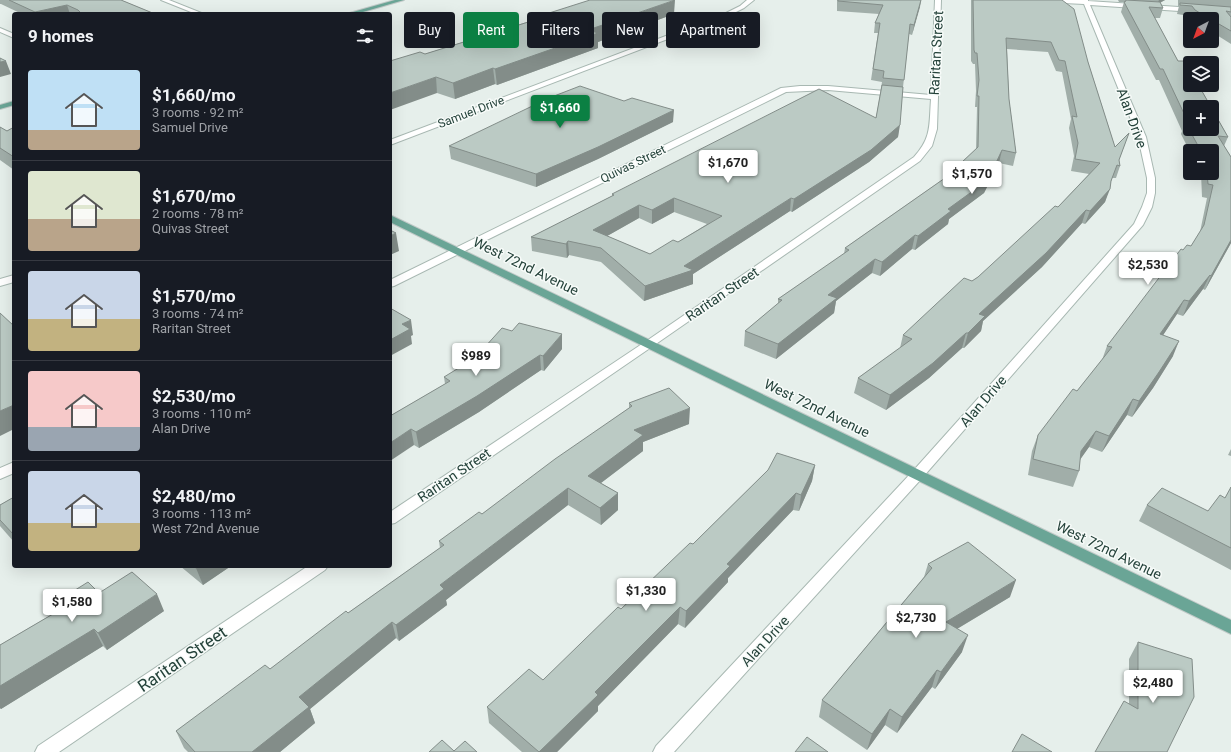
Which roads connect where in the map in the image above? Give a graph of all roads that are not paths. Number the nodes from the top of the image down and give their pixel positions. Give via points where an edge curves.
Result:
1 (164, 0) edge
2 (401, 0) edge
3 (751, 0) edge
4 (938, 0) edge
5 (1043, 0) edge
6 (1085, 1) edge
7 (1197, 11) edge
8 (196, 12) edge
9 (356, 12) edge
10 (0, 30) edge
11 (12, 35) edge
12 (934, 97) junction
13 (12, 104) edge
14 (0, 107) edge
15 (392, 142) edge
16 (392, 219) edge
17 (458, 251) junction
18 (12, 279) edge
19 (0, 283) edge
20 (392, 283) edge
21 (649, 344) junction
22 (12, 468) edge
23 (0, 474) edge
24 (918, 474) junction
25 (392, 518) edge
26 (317, 568) edge
27 (1231, 627) edge
28 (44, 752) edge
29 (662, 752) edge

1 - 8 street
2 - 9 main road
3 - 15 street, Samuel Drive via 726,15
4 - 12 street, Raritan Street
5 - 6 street
6 - 7 street
6 - 24 street, Alan Drive via 1142,137 1151,178 1151,193 1147,207 1138,225
10 - 11 street
12 - 17 street, Quivas Street via 828,88 784,90
12 - 21 street, Raritan Street via 931,140 917,159
13 - 14 main road
16 - 17 main road, West 72nd Avenue
17 - 20 street, Quivas Street
17 - 21 main road, West 72nd Avenue
18 - 19 street
21 - 24 main road, West 72nd Avenue
21 - 25 street, Raritan Street
22 - 23 street
24 - 27 main road, West 72nd Avenue
24 - 29 street, Alan Drive
26 - 28 street, Raritan Street

